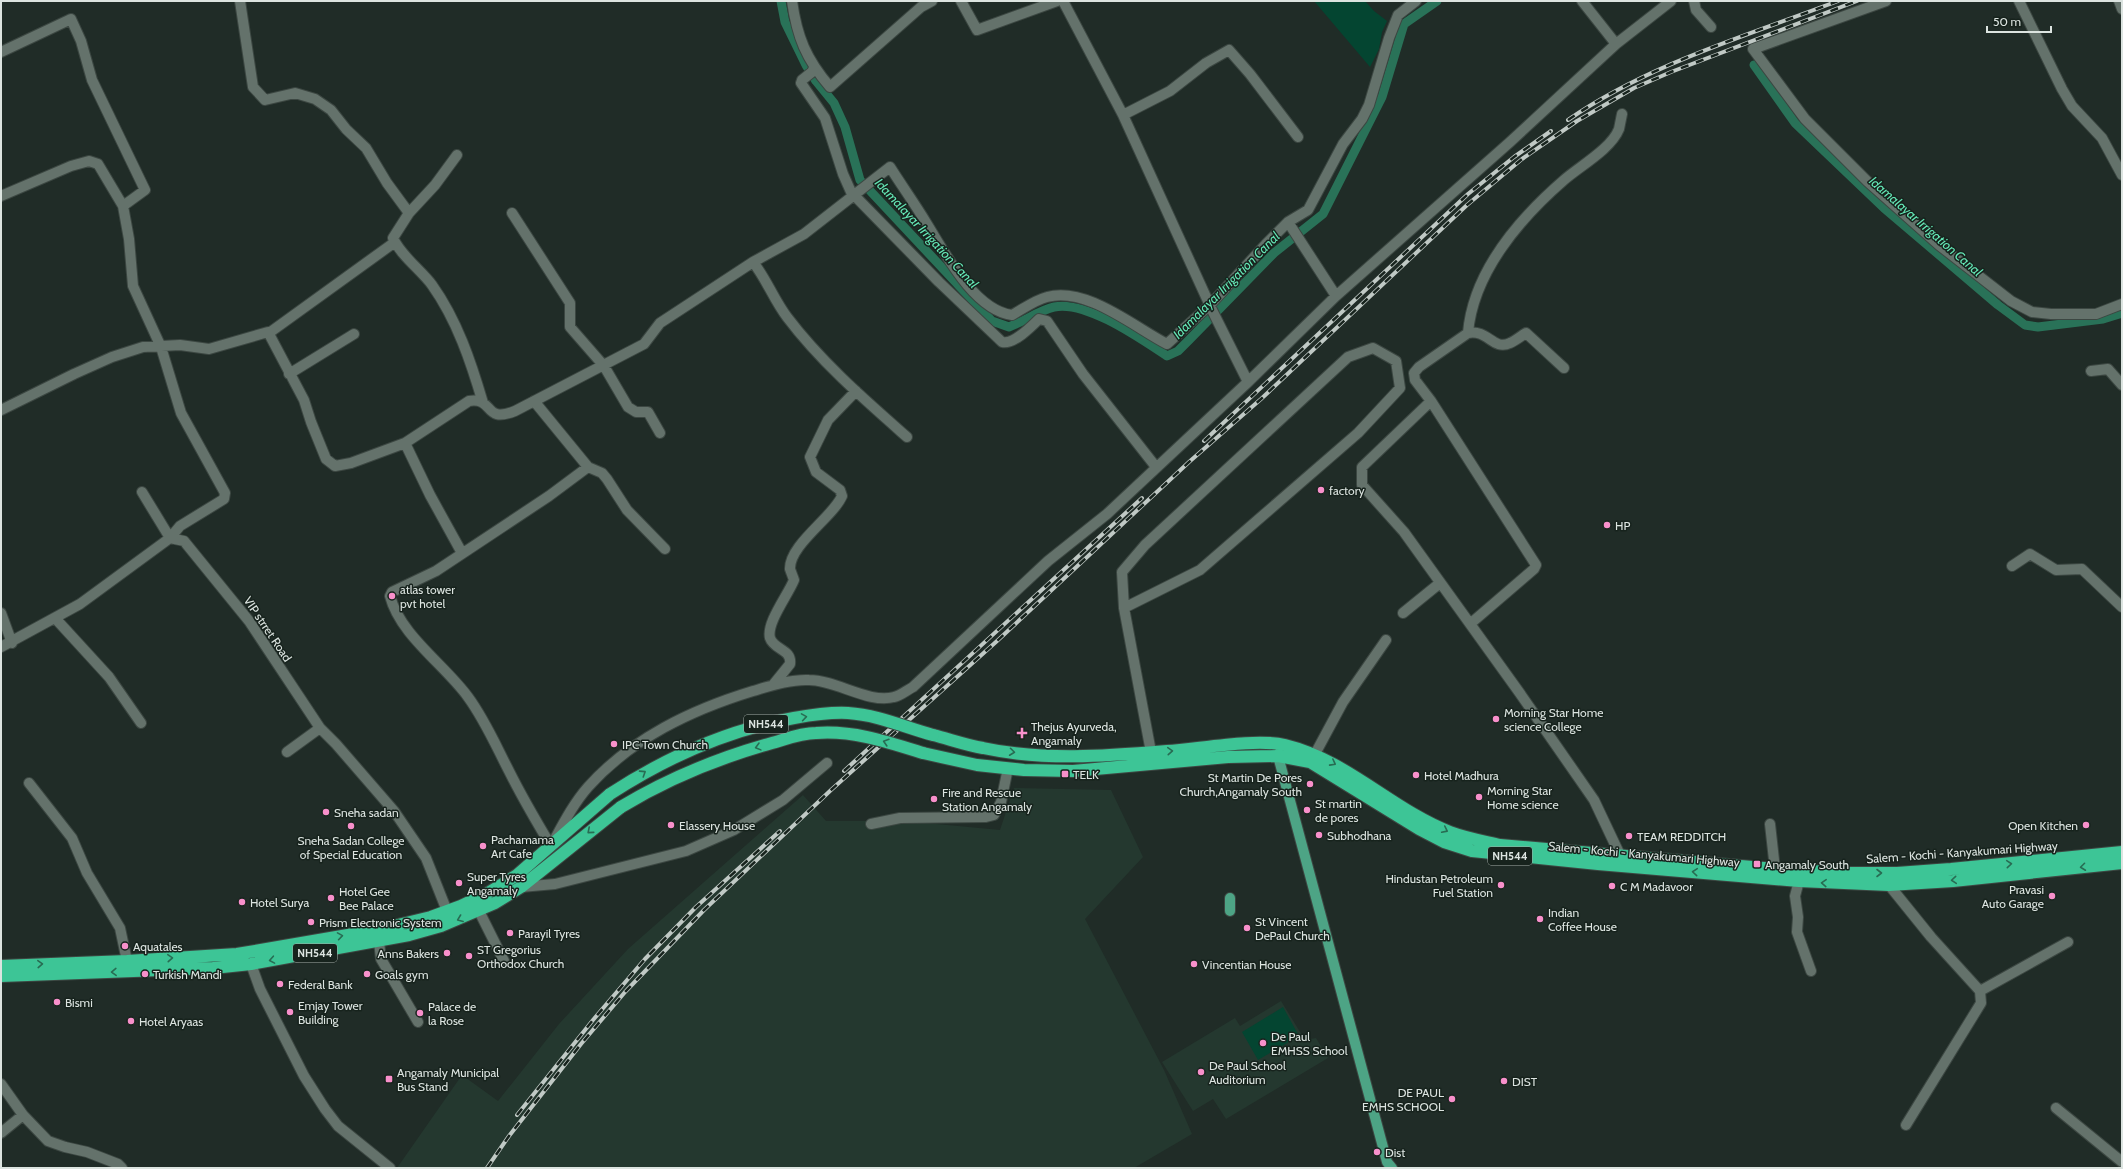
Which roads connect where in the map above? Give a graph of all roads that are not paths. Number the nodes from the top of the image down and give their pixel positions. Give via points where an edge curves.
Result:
1 (240, 1) edge
2 (792, 1) edge
3 (932, 1) edge
4 (961, 1) edge
5 (1057, 1) edge
6 (1062, 1) edge
7 (1416, 1) edge
8 (1582, 1) edge
9 (1671, 1) edge
10 (1694, 1) edge
11 (1886, 1) edge
12 (2019, 1) edge
13 (2119, 1) edge
14 (2122, 9) edge
15 (1711, 27) dead end
16 (1616, 44) junction
17 (1, 52) edge
18 (810, 73) junction
19 (1622, 114) dead end
20 (1123, 115) junction
21 (1298, 137) dead end
22 (457, 155) dead end
23 (2122, 175) edge
24 (854, 194) junction
25 (1, 196) edge
26 (123, 206) junction
27 (409, 213) junction
28 (512, 213) dead end
29 (1288, 222) junction
30 (395, 242) junction
31 (753, 262) junction
32 (1336, 296) junction
33 (2122, 304) edge
34 (1211, 307) junction
35 (270, 333) junction
36 (1468, 333) junction
37 (354, 334) dead end
38 (161, 347) junction
39 (604, 366) junction
40 (1564, 368) dead end
41 (2091, 371) dead end
42 (290, 374) junction
43 (1248, 382) junction
44 (2122, 385) edge
45 (856, 392) junction
46 (534, 400) junction
47 (1430, 400) junction
48 (483, 403) junction
49 (1, 410) edge
50 (660, 433) dead end
51 (907, 437) dead end
52 (405, 443) junction
53 (588, 467) junction
54 (1156, 467) junction
55 (142, 492) dead end
56 (170, 538) junction
57 (665, 548) dead end
58 (462, 553) junction
59 (2012, 566) dead end
60 (1440, 583) junction
61 (2122, 606) edge
62 (1124, 608) junction
63 (1, 613) edge
64 (1403, 613) dead end
65 (55, 618) junction
66 (1470, 624) junction
67 (1386, 640) dead end
68 (12, 643) junction
69 (1, 647) edge
70 (773, 685) junction
71 (141, 723) dead end
72 (320, 728) junction
73 (1284, 745) junction
74 (984, 748) junction
75 (287, 752) dead end
76 (1151, 752) junction
77 (1315, 754) junction
78 (1278, 756) junction
79 (827, 763) dead end
80 (977, 765) junction
81 (1008, 768) junction
82 (29, 783) dead end
83 (871, 824) dead end
84 (1770, 824) dead end
85 (551, 846) junction
86 (2122, 852) edge
87 (1620, 855) junction
88 (2122, 863) edge
89 (1775, 869) junction
90 (1799, 882) junction
91 (1889, 885) junction
92 (522, 887) junction
93 (1230, 898) dead end
94 (447, 911) junction
95 (479, 911) junction
96 (1230, 911) dead end
97 (378, 936) junction
98 (2068, 942) dead end
99 (127, 961) junction
100 (504, 961) dead end
101 (251, 964) junction
102 (1, 966) edge
103 (1811, 971) dead end
104 (1, 976) edge
105 (1980, 991) junction
106 (418, 1022) dead end
107 (1, 1084) edge
108 (2056, 1108) dead end
109 (23, 1115) junction
110 (1906, 1125) dead end
111 (1, 1132) edge
112 (2122, 1162) edge
113 (122, 1168) edge
114 (390, 1168) edge
115 (1392, 1168) edge

1 - 27 street via 253,87 265,100 295,93 315,99 331,110 366,148
2 - 18 street via 798,37
3 - 18 street via 921,7 830,87
4 - 5 street via 977,30
6 - 20 street
7 - 29 street via 1401,11 1395,20 1375,91 1362,119 1343,144 1308,210
8 - 16 street
9 - 16 street
10 - 15 street via 1696,10
11 - 33 street via 1754,49 1805,119 1867,181 1939,245 2012,301 2032,312 2051,314 2088,315
12 - 23 street via 2072,106 2102,138
13 - 14 street
16 - 32 street via 1505,147
17 - 26 street via 71,19 81,41 92,80 145,190
18 - 24 street via 801,83 825,118 843,174
19 - 36 street via 1619,129 1610,142 1548,194 1527,216 1494,260 1474,299
20 - 21 street via 1170,91 1206,63 1229,50
20 - 34 street
22 - 27 street via 435,186
24 - 31 street via 804,234
24 - 34 street via 890,167 960,277 978,296 1004,314 1012,315 1045,297 1069,294 1124,317 1167,344
24 - 54 street via 939,282 1002,342 1013,340 1039,319 1047,321 1083,374
25 - 26 street via 71,166 89,161 98,164
26 - 38 street via 133,286
27 - 30 street via 394,234
28 - 39 street via 570,303 570,327
29 - 32 street
29 - 34 street via 1248,261
30 - 35 street
30 - 48 street via 432,285 447,308 470,360
31 - 39 street via 660,323 644,344
31 - 45 street via 764,276 786,316
32 - 43 street
34 - 43 street
35 - 38 street via 209,349 180,345
35 - 42 street
36 - 40 street via 1481,333 1495,344 1502,345 1509,344 1526,333
36 - 47 street via 1414,373 1415,380
37 - 42 street
38 - 49 street via 143,347 112,357
38 - 56 street via 181,413 225,493 224,499 180,526
39 - 46 street
39 - 50 street via 628,406 636,412 648,412
41 - 44 street via 2108,369
42 - 52 street via 304,400 326,459 335,466 351,463
43 - 54 street
45 - 51 street
45 - 70 street via 828,420 810,457 816,472 840,490 842,496 840,502 816,527 791,560 790,569 794,580 772,621 770,631 770,638 774,643 787,652 790,664
46 - 48 street via 500,416 494,414
46 - 53 street
47 - 60 street via 1362,467 1361,478 1362,486 1404,532
47 - 66 street via 1536,565
48 - 52 street via 469,401
52 - 58 street
53 - 57 street via 602,473 627,510
53 - 58 street
54 - 70 street via 1107,514 1048,561 913,687 895,697 876,697 809,680
55 - 56 street
56 - 65 street via 80,604
56 - 72 street, VIP strret Road via 184,541 249,621
58 - 85 street via 428,576 392,592 392,602 418,642 455,680 479,713
59 - 61 street via 2030,554 2056,570 2082,569
60 - 64 street
60 - 66 street
62 - 62 street via 1122,572 1145,545 1348,357 1373,348 1396,360 1400,388 1358,433 1200,570
62 - 76 street
63 - 68 street
65 - 68 street
65 - 71 street via 109,677
66 - 87 street via 1594,800
67 - 77 street via 1343,702
68 - 69 street
70 - 85 street via 722,700 686,715 647,738 609,766 588,787
72 - 75 street
72 - 94 street, VIP strret Road via 394,811 426,858
76 -> 73 highway, Salem - Kochi - Kanyakumari Highway / NH544 via 1248,744
73 - 77 highway, Salem - Kochi - Kanyakumari Highway / NH544
73 - 78 main road
74 -> 76 highway, Salem - Kochi - Kanyakumari Highway / NH544 via 1079,756
74 - 80 highway
85 -> 74 highway, Salem - Kochi - Kanyakumari Highway / NH544, bridge via 610,794 649,769 718,738 772,722 847,713 895,721 933,735
77 -> 87 highway, Salem - Kochi - Kanyakumari Highway / NH544 via 1449,832 1500,845
78 - 81 highway, Salem - Kochi - Kanyakumari Highway / NH544 via 1228,757 1096,770
90 -> 78 highway, Salem - Kochi - Kanyakumari Highway / NH544 via 1472,851 1419,830 1310,762
78 - 115 main road via 1387,1162
79 - 92 street via 783,800 734,830 686,851 555,884
80 - 81 highway, Salem - Kochi - Kanyakumari Highway / NH544
80 -> 92 highway, Salem - Kochi - Kanyakumari Highway / NH544, bridge via 923,753 870,737 815,733 717,760 666,782 621,807
81 - 83 street via 1001,802 994,815 900,818
82 - 99 street via 72,838 87,873 120,928
84 - 89 street
85 - 94 highway, Salem - Kochi - Kanyakumari Highway / NH544 via 517,875 488,893
89 -> 86 highway, Salem - Kochi - Kanyakumari Highway / NH544 via 1897,873
87 - 89 highway, Salem - Kochi - Kanyakumari Highway / NH544
88 -> 91 highway, Salem - Kochi - Kanyakumari Highway / NH544
91 -> 90 highway, Salem - Kochi - Kanyakumari Highway / NH544
90 - 103 street via 1795,896 1797,932
91 - 105 street via 1931,937
92 - 95 highway, Salem - Kochi - Kanyakumari Highway / NH544
93 - 96 main road
94 - 97 highway, Salem - Kochi - Kanyakumari Highway / NH544
95 -> 97 highway, Salem - Kochi - Kanyakumari Highway / NH544 via 441,926
95 - 100 street
99 -> 97 highway, Salem - Kochi - Kanyakumari Highway / NH544 via 237,954
97 -> 101 highway, Salem - Kochi - Kanyakumari Highway / NH544
97 - 106 street via 381,959
98 - 105 street
102 -> 99 highway, Salem - Kochi - Kanyakumari Highway / NH544
101 -> 104 highway, Salem - Kochi - Kanyakumari Highway / NH544 via 213,968
101 - 114 street via 260,989 304,1076 325,1109 338,1126
105 - 110 street via 1981,1003
107 - 109 street
108 - 112 street
109 - 111 street
109 - 113 street via 48,1141 87,1152

